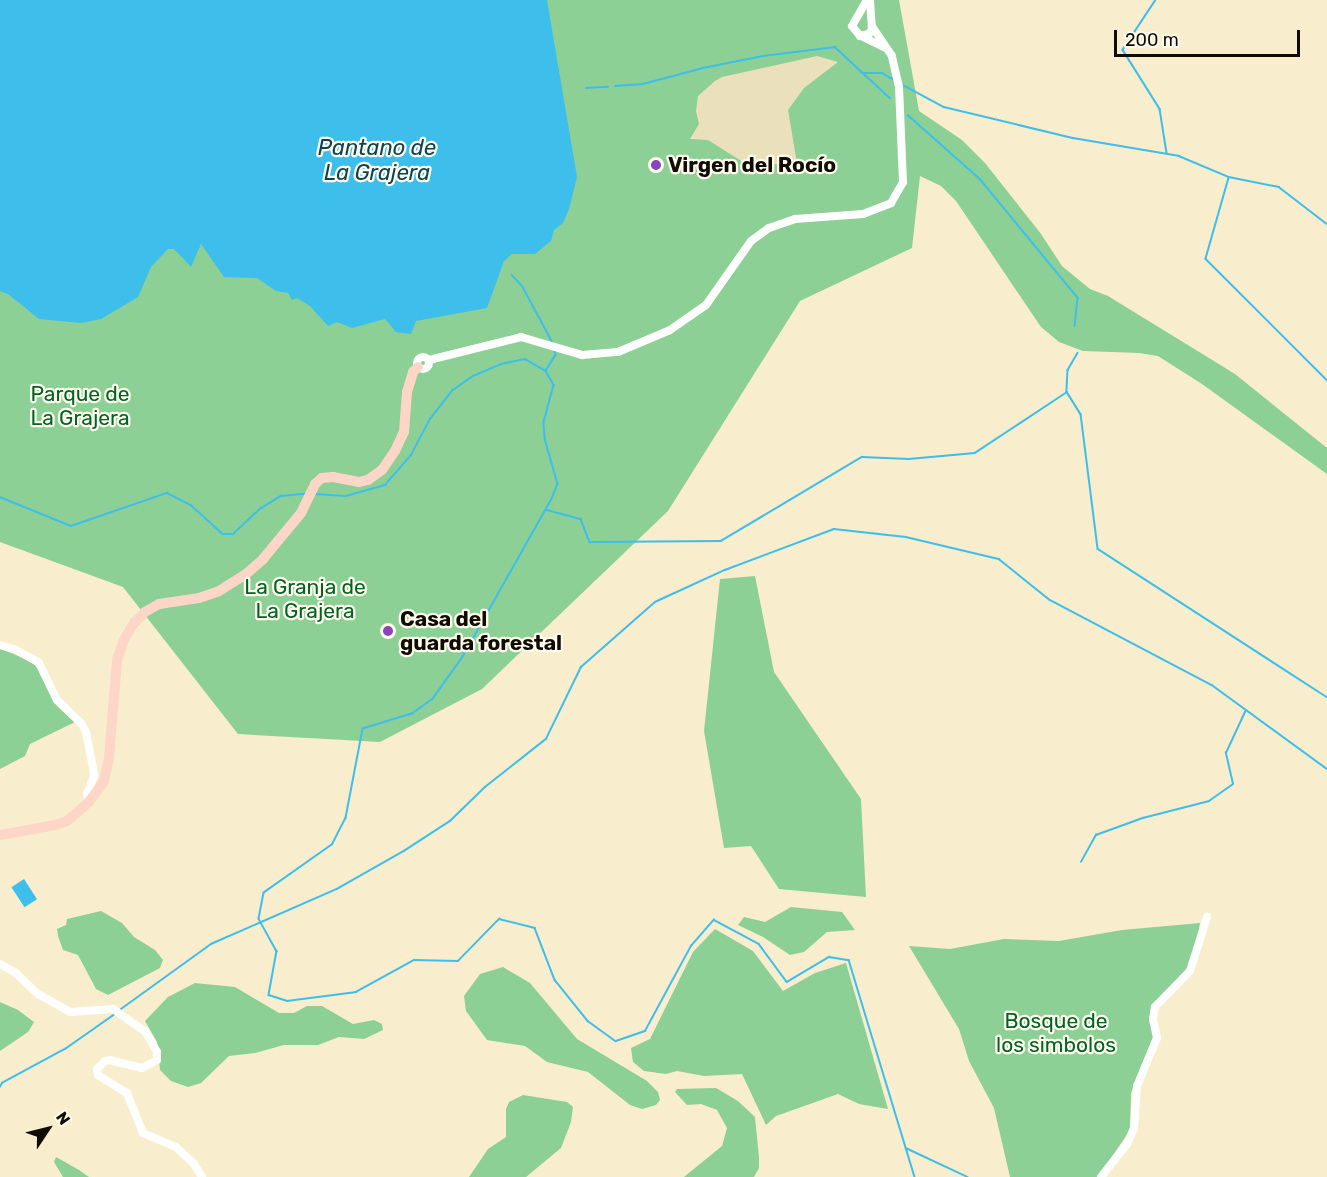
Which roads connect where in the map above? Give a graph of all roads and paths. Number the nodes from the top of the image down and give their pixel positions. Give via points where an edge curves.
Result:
1 (868, 0) edge
2 (858, 18) junction
3 (871, 23) junction
4 (863, 37) junction
5 (888, 49) junction
6 (418, 367) joint
7 (0, 645) edge
8 (89, 802) junction
9 (0, 835) edge
10 (1208, 917) dead end
11 (0, 963) edge
12 (202, 1177) edge
13 (1101, 1177) edge

1 - 2 street
1 - 3 street
2 - 3 street via 864,17
2 - 4 street via 853,30
3 - 4 street via 869,34
3 - 5 street
4 - 5 street
5 - 6 street via 897,76 904,173 899,193 886,208 863,214 795,219 769,228 751,241 706,305 670,330 618,352 582,355 521,338 449,357 429,360 424,356 419,358
6 - 8 street via 407,392 404,432 382,470 359,482 322,478 301,513 246,574 209,595 159,604 134,623 117,660 104,781
7 - 8 street via 39,663 57,700 81,723 94,776 87,794
8 - 9 street via 55,825
10 - 13 street via 1190,971 1155,1007 1157,1038 1139,1075 1134,1128 1127,1144
11 - 12 street via 38,994 70,1012 113,1008 145,1030 157,1060 142,1068 111,1060 97,1069 98,1075 127,1093 143,1133 176,1147

